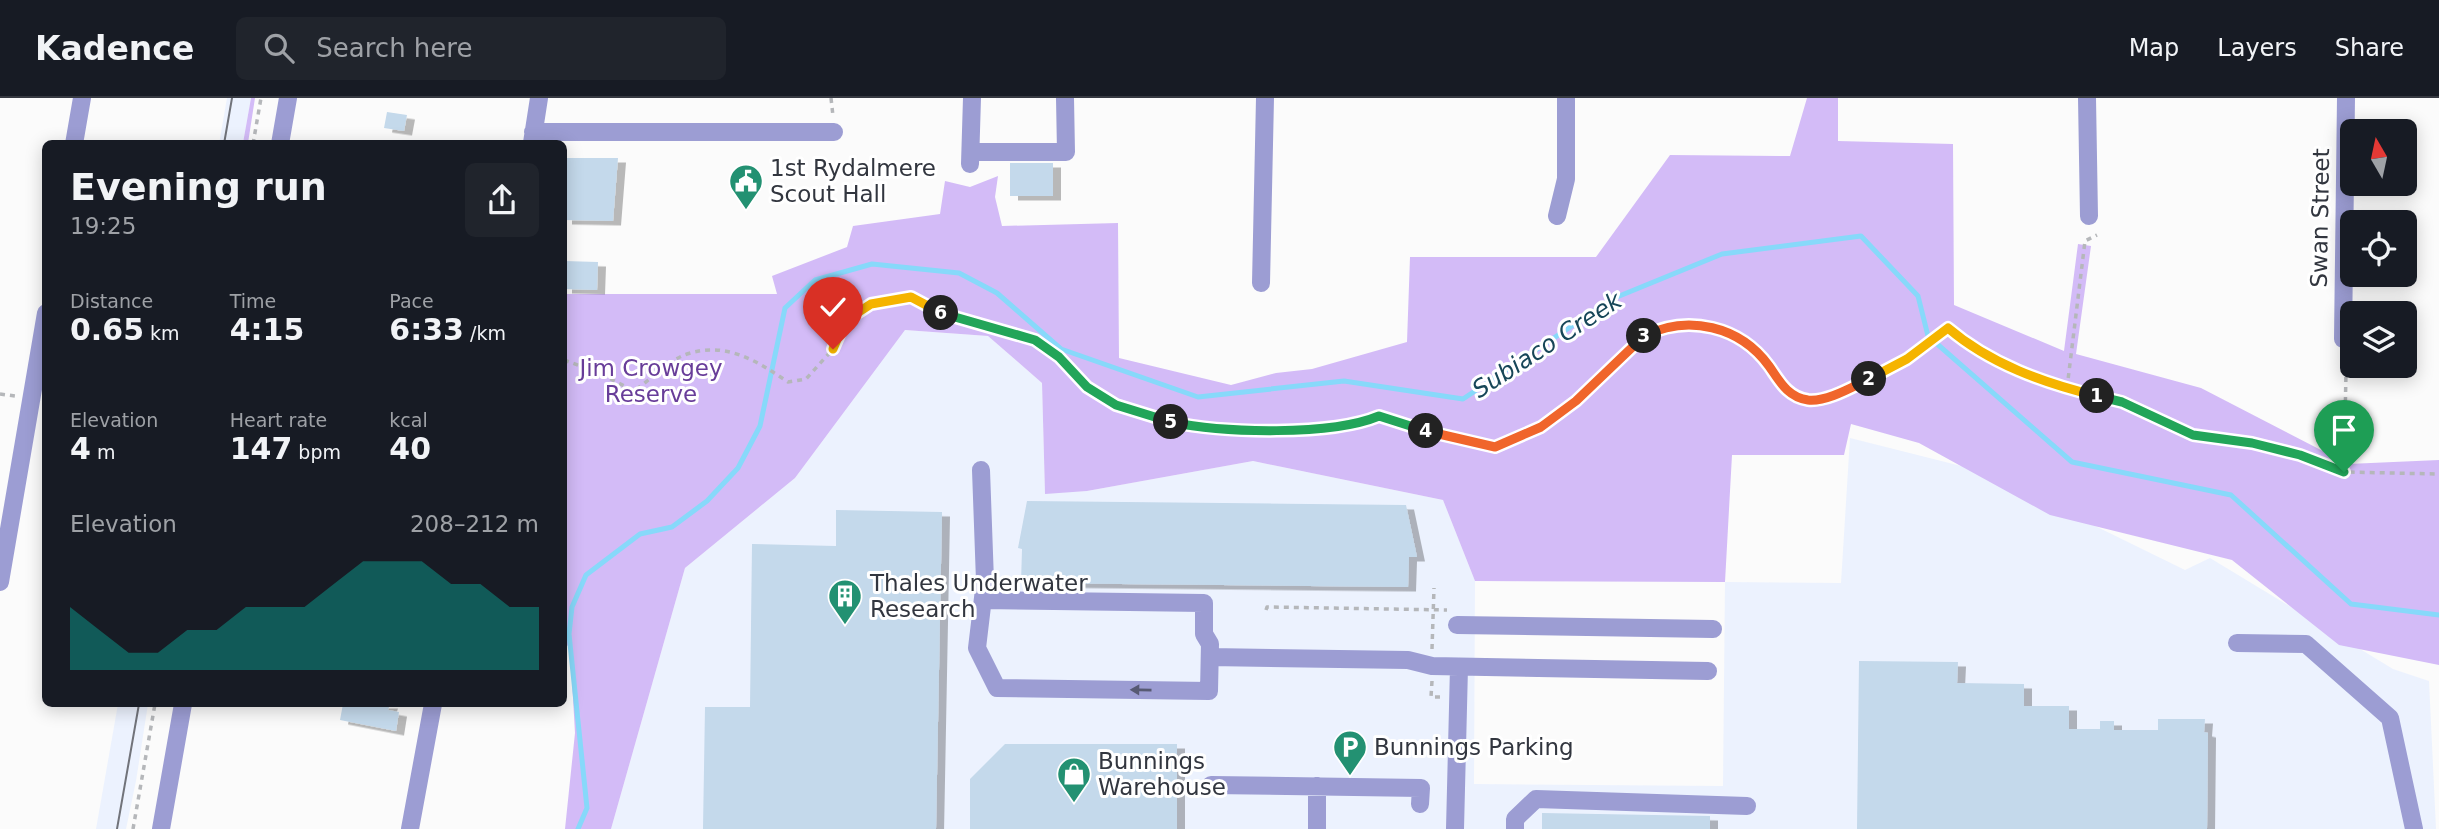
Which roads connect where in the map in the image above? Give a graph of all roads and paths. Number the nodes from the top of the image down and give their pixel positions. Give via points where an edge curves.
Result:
1 (82, 98) edge
2 (261, 98) edge
3 (288, 98) edge
4 (539, 98) edge
5 (972, 98) edge
6 (1065, 98) edge
7 (1265, 98) edge
8 (1566, 98) edge
9 (2087, 98) edge
10 (2346, 98) edge
11 (834, 132) dead end
12 (532, 138) edge
13 (75, 140) edge
14 (254, 140) edge
15 (281, 140) edge
16 (1557, 216) dead end
17 (2089, 216) dead end
18 (2097, 235) dead end
19 (1262, 283) dead end
20 (2343, 301) edge
21 (42, 336) edge
22 (567, 361) edge
23 (2346, 378) edge
24 (2067, 388) junction
25 (981, 470) dead end
26 (2344, 472) junction
27 (2439, 474) edge
28 (0, 582) edge
29 (985, 600) junction
30 (1266, 610) dead end
31 (1461, 625) joint
32 (1713, 629) dead end
33 (2237, 643) dead end
34 (1210, 657) junction
35 (1460, 667) junction
36 (1707, 671) dead end
37 (154, 707) edge
38 (182, 707) edge
39 (432, 707) edge
40 (1211, 785) dead end
41 (1317, 786) junction
42 (1420, 804) dead end
43 (1747, 806) dead end
44 (133, 829) edge
45 (161, 829) edge
46 (410, 829) edge
47 (1317, 829) edge
48 (1455, 829) edge
49 (1514, 829) edge
50 (2414, 829) edge

1 - 13 street
2 - 14 path
3 - 15 street
4 - 12 street
5 - 6 street via 970,158 1066,152
7 - 19 street
8 - 16 street via 1566,179
9 - 17 street
10 - 20 street, Swan Street
11 - 12 street
18 - 24 path via 2085,241
21 - 28 street
22 - 24 path via 634,391 687,354 729,350 753,359 788,382 806,379 833,349 845,321 871,304 911,297 946,316 1035,340 1087,387 1116,405 1222,430 1360,424 1379,416 1435,436 1495,447 1541,427 1576,401 1646,334 1676,325 1713,326 1734,334 1768,365 1782,388 1808,400 1854,386 1907,359 1948,328 1992,358
23 - 26 path
24 - 26 path via 2122,402 2193,435 2252,443
25 - 29 street
26 - 27 path
29 - 34 street via 1204,603
34 -> 29 street via 1209,691 997,688 977,648
30 - 31 path via 1461,610
31 - 32 street
33 - 50 street via 2306,644 2390,718
34 - 35 street via 1408,660
35 - 36 street
35 - 48 street
37 - 44 path
38 - 45 street
39 - 46 street
40 - 41 street
41 - 42 street via 1421,788
41 - 47 street
43 - 49 street via 1536,799 1515,819

